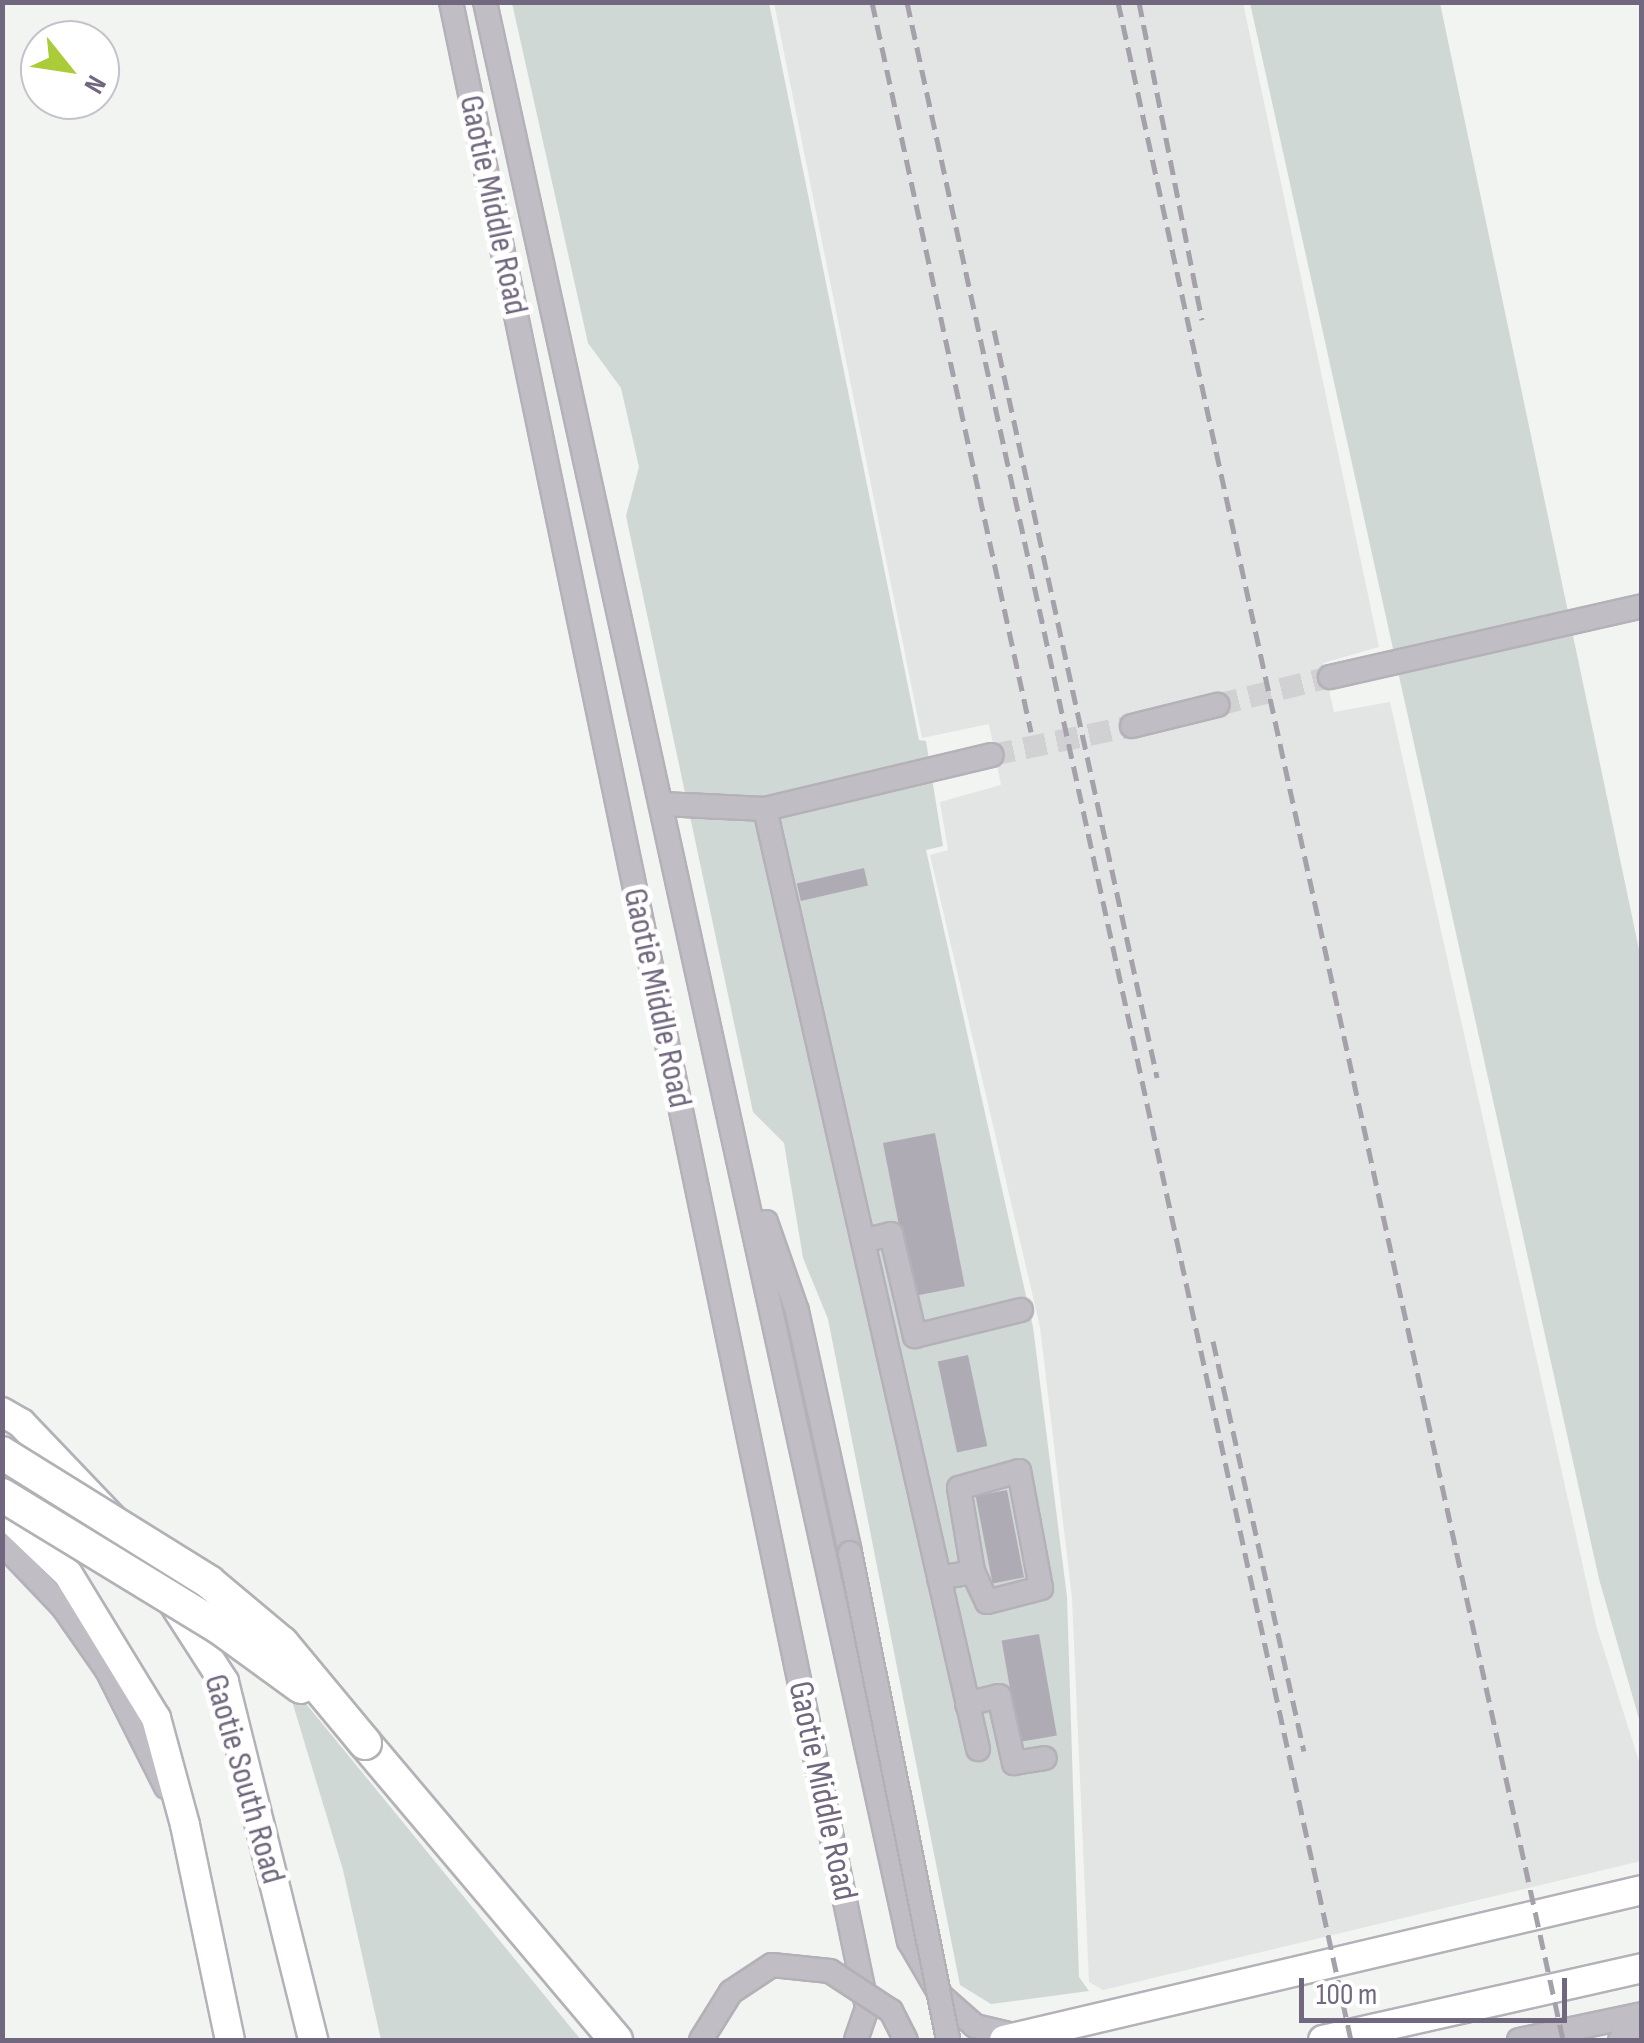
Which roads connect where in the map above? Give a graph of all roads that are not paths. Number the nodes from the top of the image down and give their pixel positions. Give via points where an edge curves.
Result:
1 (451, 2) edge
2 (485, 2) edge
3 (1642, 606) edge
4 (1330, 677) tunnel mouth
5 (1217, 705) tunnel mouth
6 (1132, 726) tunnel mouth
7 (992, 754) tunnel mouth
8 (663, 804) junction
9 (765, 808) junction
10 (732, 1124) junction
11 (863, 1242) junction
12 (1021, 1310) dead end
13 (2, 1412) edge
14 (2, 1453) edge
15 (2, 1494) edge
16 (2, 1511) edge
17 (2, 1542) edge
18 (973, 1572) junction
19 (939, 1578) junction
20 (968, 1704) junction
21 (365, 1743) junction
22 (978, 1749) dead end
23 (1045, 1758) dead end
24 (186, 1824) junction
25 (1642, 1890) edge
26 (1642, 1968) edge
27 (1642, 2014) edge
28 (1642, 2036) edge
29 (1013, 2039) edge
30 (230, 2040) edge
31 (317, 2040) edge
32 (616, 2040) edge
33 (701, 2040) edge
34 (856, 2040) edge
35 (906, 2040) edge
36 (948, 2040) edge
37 (1323, 2040) edge
38 (1519, 2040) edge
39 (1620, 2040) edge

1 - 34 street, Gaotie Middle Road via 867,2008
2 - 8 street, Gaotie Middle Road
3 - 4 street
5 - 6 street
7 - 9 street
8 - 9 street
8 - 10 street, Gaotie Middle Road
9 - 11 street
10 - 29 street, Gaotie Middle Road via 909,1941 940,1996 975,2026
10 - 36 street, Gaotie Middle Road, bridge via 797,1311
11 - 12 street via 891,1234 916,1336
11 - 19 street
13 - 31 main road, Gaotie South Road via 22,1422 132,1539 224,1682
14 - 21 highway, bridge via 209,1582 282,1643
15 - 21 highway, bridge via 220,1628 288,1675
16 - 24 main road, Gaotie South Road via 68,1574 156,1718
17 - 24 street via 64,1607 108,1670
18 - 18 street via 987,1602 1041,1588 1019,1471 959,1488
18 - 19 street
19 - 20 street
20 - 22 street
20 - 23 street via 1000,1696 1014,1763
21 - 32 highway
24 - 30 main road, Gaotie South Road
25 - 29 main road
26 - 37 main road
27 - 38 street
28 - 39 street
33 - 35 street, bridge via 732,1992 772,1966 830,1971 891,2011

